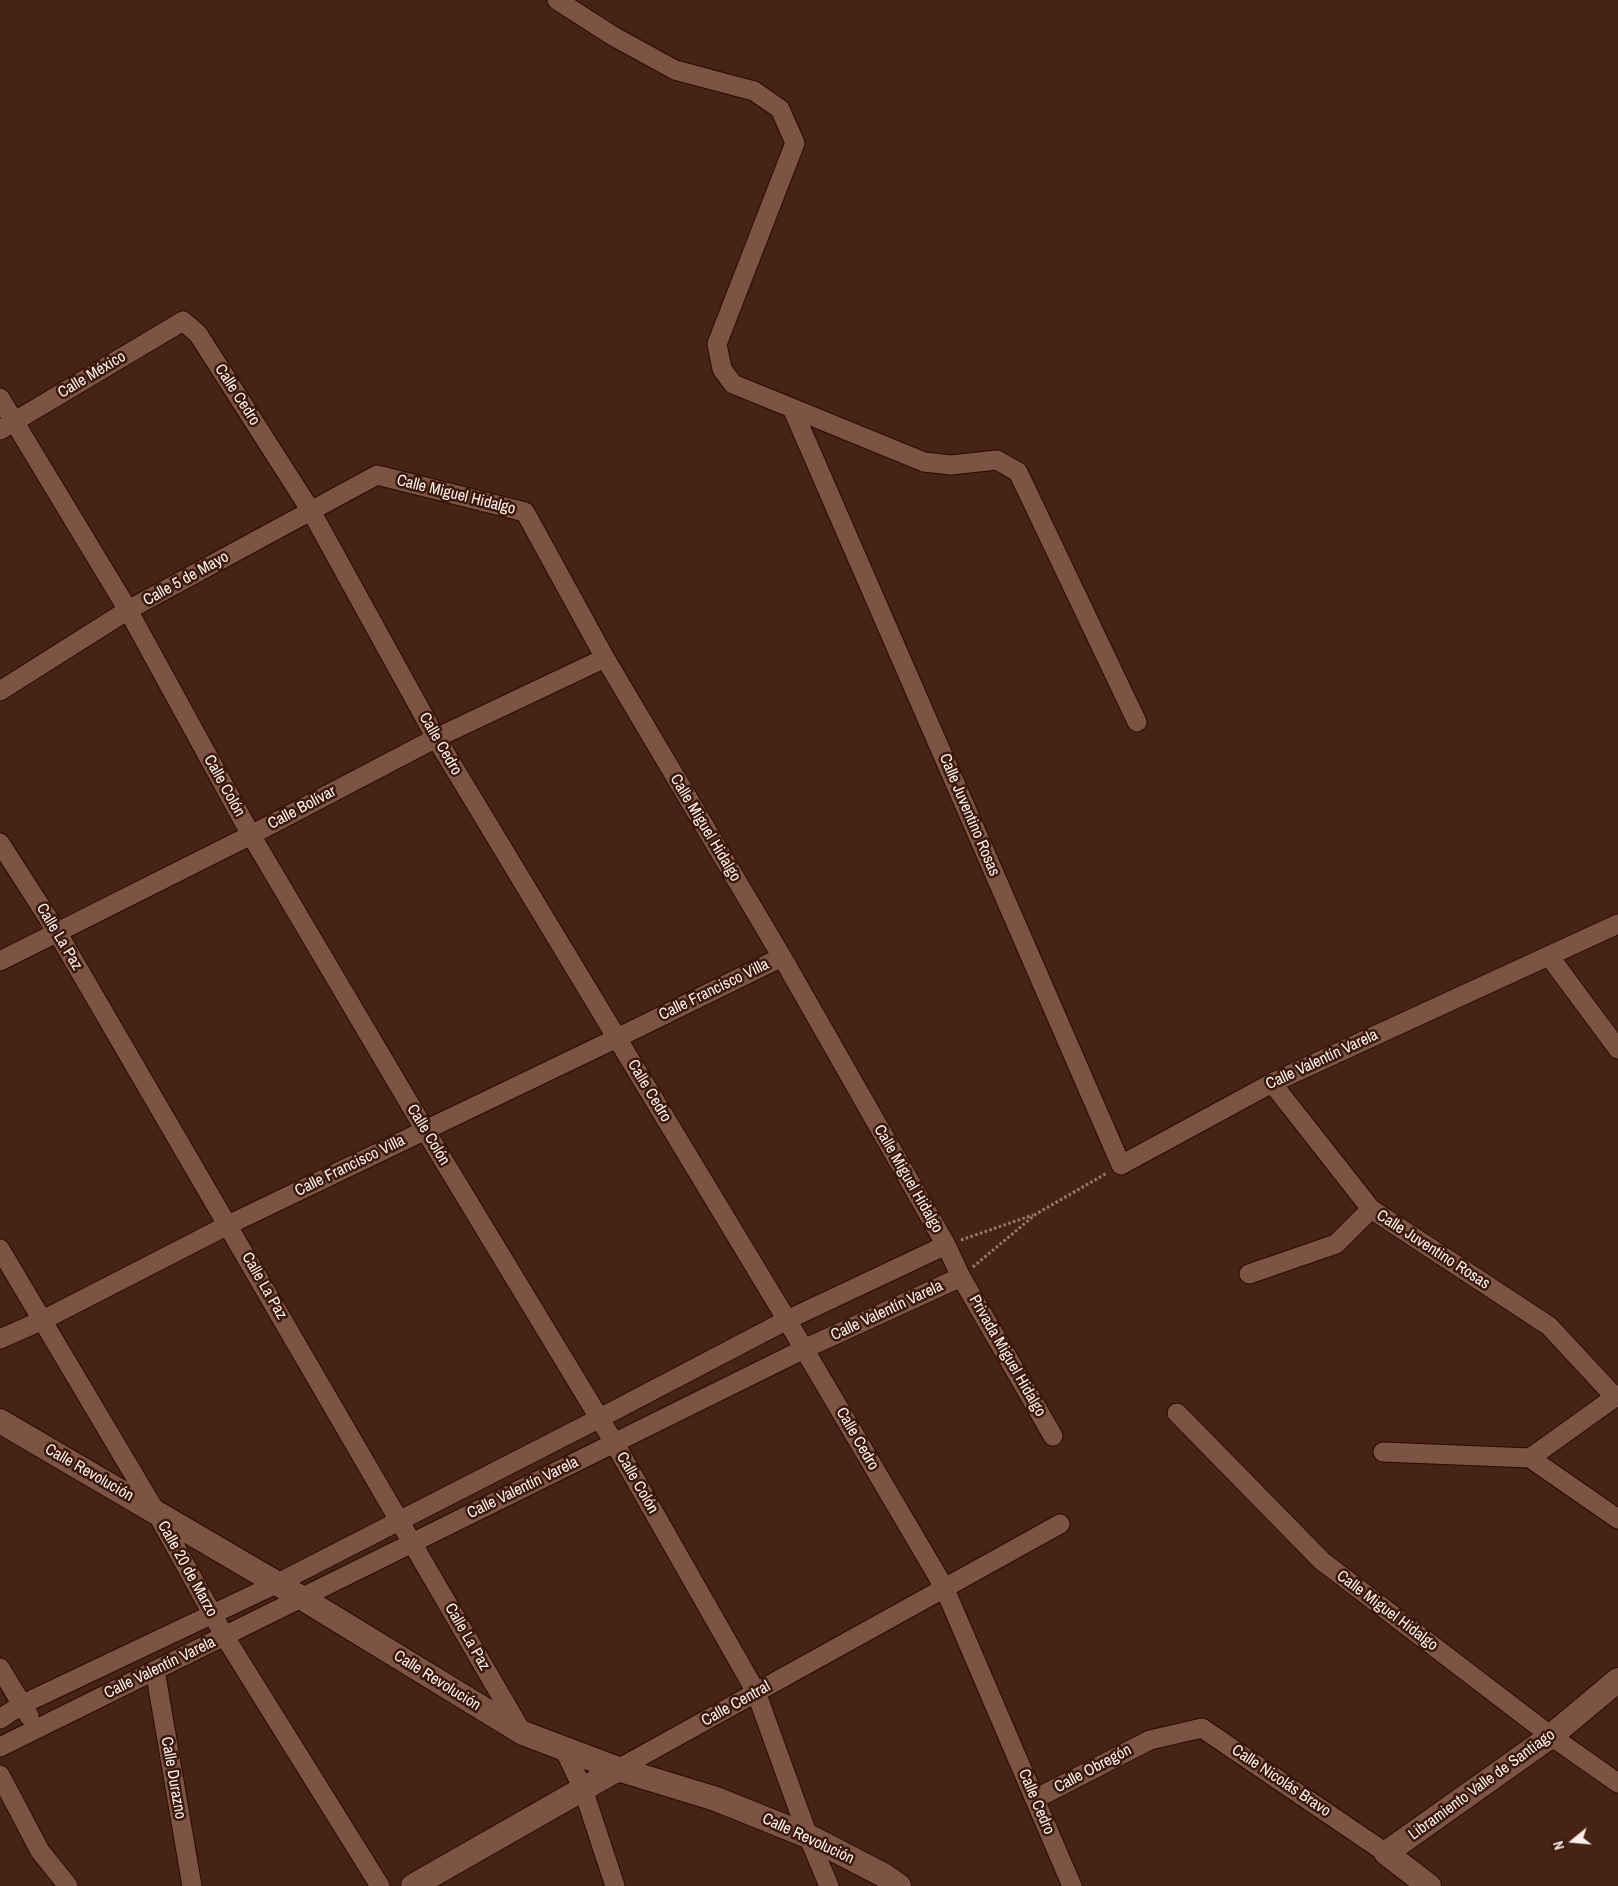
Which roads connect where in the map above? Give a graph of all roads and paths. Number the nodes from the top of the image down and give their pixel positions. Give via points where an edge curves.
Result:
1 (557, 0) edge
2 (184, 321) joint
3 (0, 398) edge
4 (792, 408) junction
5 (7, 426) edge
6 (377, 475) joint
7 (311, 511) junction
8 (128, 610) junction
9 (605, 658) junction
10 (0, 691) edge
11 (1137, 722) dead end
12 (436, 738) junction
13 (251, 835) junction
14 (0, 843) edge
15 (1618, 924) edge
16 (57, 932) junction
17 (1549, 956) junction
18 (782, 957) junction
19 (0, 961) edge
20 (617, 1038) junction
21 (1618, 1049) edge
22 (1272, 1083) junction
23 (425, 1130) junction
24 (1120, 1166) junction
25 (1371, 1209) junction
26 (1036, 1214) junction
27 (228, 1225) junction
28 (946, 1246) junction
29 (0, 1249) edge
30 (1249, 1274) dead end
31 (961, 1277) junction
32 (43, 1320) junction
33 (787, 1320) junction
34 (0, 1339) edge
35 (804, 1349) junction
36 (1616, 1396) edge
37 (1177, 1413) dead end
38 (600, 1418) junction
39 (0, 1421) edge
40 (1054, 1436) dead end
41 (615, 1444) junction
42 (1383, 1452) dead end
43 (1530, 1458) junction
44 (156, 1512) junction
45 (400, 1519) junction
46 (1618, 1519) edge
47 (1060, 1524) dead end
48 (412, 1542) junction
49 (276, 1584) junction
50 (944, 1588) junction
51 (302, 1598) junction
52 (212, 1614) junction
53 (225, 1637) junction
54 (0, 1668) edge
55 (155, 1670) junction
56 (1618, 1680) edge
57 (756, 1692) junction
58 (21, 1705) junction
59 (1, 1717) edge
60 (29, 1732) junction
61 (522, 1733) junction
62 (1551, 1736) junction
63 (1150, 1740) joint
64 (0, 1747) edge
65 (563, 1747) junction
66 (618, 1769) junction
67 (0, 1775) edge
68 (1618, 1783) edge
69 (583, 1789) junction
70 (1035, 1799) junction
71 (808, 1836) junction
72 (1386, 1854) junction
73 (68, 1886) edge
74 (192, 1886) edge
75 (380, 1886) edge
76 (414, 1886) edge
77 (615, 1886) edge
78 (829, 1886) edge
79 (899, 1886) edge
80 (1072, 1886) edge
81 (1429, 1886) edge

1 - 4 street via 675,70 754,91 780,109 795,143 717,344 722,369 733,384
2 - 5 street, Calle México
2 - 7 street, Calle Cedro via 198,334
3 - 5 street, Calle Colón
4 - 11 street via 924,462 951,465 997,460 1018,472
4 - 24 street, Calle Juventino Rosas
5 - 8 street, Calle Colón
6 - 7 street, Calle 5 de Mayo
6 - 9 street, Calle Miguel Hidalgo via 525,512
7 - 8 street, Calle 5 de Mayo
7 - 12 street, Calle Cedro
8 - 10 street, Calle 5 de Mayo
8 - 13 street, Calle Colón
9 - 12 street, Calle Bolívar
9 - 18 street, Calle Miguel Hidalgo
12 - 13 street, Calle Bolívar
12 - 20 street, Calle Cedro
13 - 16 street, Calle Bolívar
13 - 23 street, Calle Colón
14 - 16 street, Calle La Paz
15 - 17 street, Calle Valentín Varela
16 - 19 street, Calle Bolívar
16 - 27 street, Calle La Paz
17 - 21 street
17 - 22 street, Calle Valentín Varela
18 - 20 street, Calle Francisco Villa
18 - 28 street, Calle Miguel Hidalgo
20 - 23 street, Calle Francisco Villa
20 - 33 street, Calle Cedro
22 - 24 street, Calle Valentín Varela
22 - 25 street, Calle Juventino Rosas
23 - 27 street, Calle Francisco Villa
23 - 38 street, Calle Colón
24 - 26 path, Calle Valentín Varela
25 - 30 street via 1336,1244
25 - 36 street, Calle Juventino Rosas via 1549,1326
26 - 28 path, Calle Valentín Varela
26 - 31 path, Calle Valentín Varela
27 - 32 street, Calle Francisco Villa
27 - 45 street, Calle La Paz
28 - 31 street, Calle Miguel Hidalgo
28 - 33 street, Calle Valentín Varela
29 - 32 street, Calle 20 de Marzo
31 - 35 street, Calle Valentín Varela
31 - 40 street, Privada Miguel Hidalgo
32 - 34 street, Calle Francisco Villa
32 - 44 street, Calle 20 de Marzo
33 - 35 street, Calle Cedro
33 - 38 street, Calle Valentín Varela
35 - 41 street, Calle Valentín Varela
35 - 50 street, Calle Cedro
36 - 43 street
37 - 62 street, Calle Miguel Hidalgo via 1322,1561
38 - 41 street, Calle Colón
38 - 45 street, Calle Valentín Varela
39 - 44 street, Calle Revolución
41 - 48 street, Calle Valentín Varela
41 - 57 street, Calle Colón
42 - 43 street
43 - 46 street
44 - 49 street, Calle Revolución
44 - 52 street, Calle 20 de Marzo
45 - 48 street, Calle La Paz
45 - 49 street, Calle Valentín Varela
47 - 50 street, Calle Central
48 - 51 street, Calle Valentín Varela
48 - 61 street, Calle La Paz
49 - 51 street, Calle Revolución
49 - 52 street, Calle Valentín Varela
50 - 57 street, Calle Central
50 - 70 street, Calle Cedro
51 - 53 street, Calle Valentín Varela
51 - 61 street, Calle Revolución
52 - 53 street, Calle 20 de Marzo
52 - 58 street, Calle Valentín Varela
53 - 55 street, Calle Valentín Varela
53 - 75 street, Calle 20 de Marzo
54 - 58 street
55 - 60 street, Calle Valentín Varela
55 - 74 street, Calle Durazno
56 - 62 street, Libramiento Valle de Santiago
57 - 66 street, Calle Central
57 - 71 street, Calle Colón
58 - 59 street, Calle Valentín Varela
58 - 60 street
59 - 60 street
60 - 64 street, Calle Valentín Varela
61 - 65 street, Calle Revolución
62 - 68 street, Calle Miguel Hidalgo
62 - 72 street, Libramiento Valle de Santiago
63 - 70 street, Calle Obregón
63 - 72 street, Calle Nicolás Bravo via 1202,1728
65 - 66 street, Calle Revolución
65 - 69 street
66 - 69 street, Calle Central
66 - 71 street, Calle Revolución via 716,1800
67 - 73 street via 40,1851
69 - 76 street, Calle Central
69 - 77 street
70 - 80 street, Calle Cedro
71 - 78 street, Calle Colón
71 - 79 street, Calle Revolución
72 - 81 street

